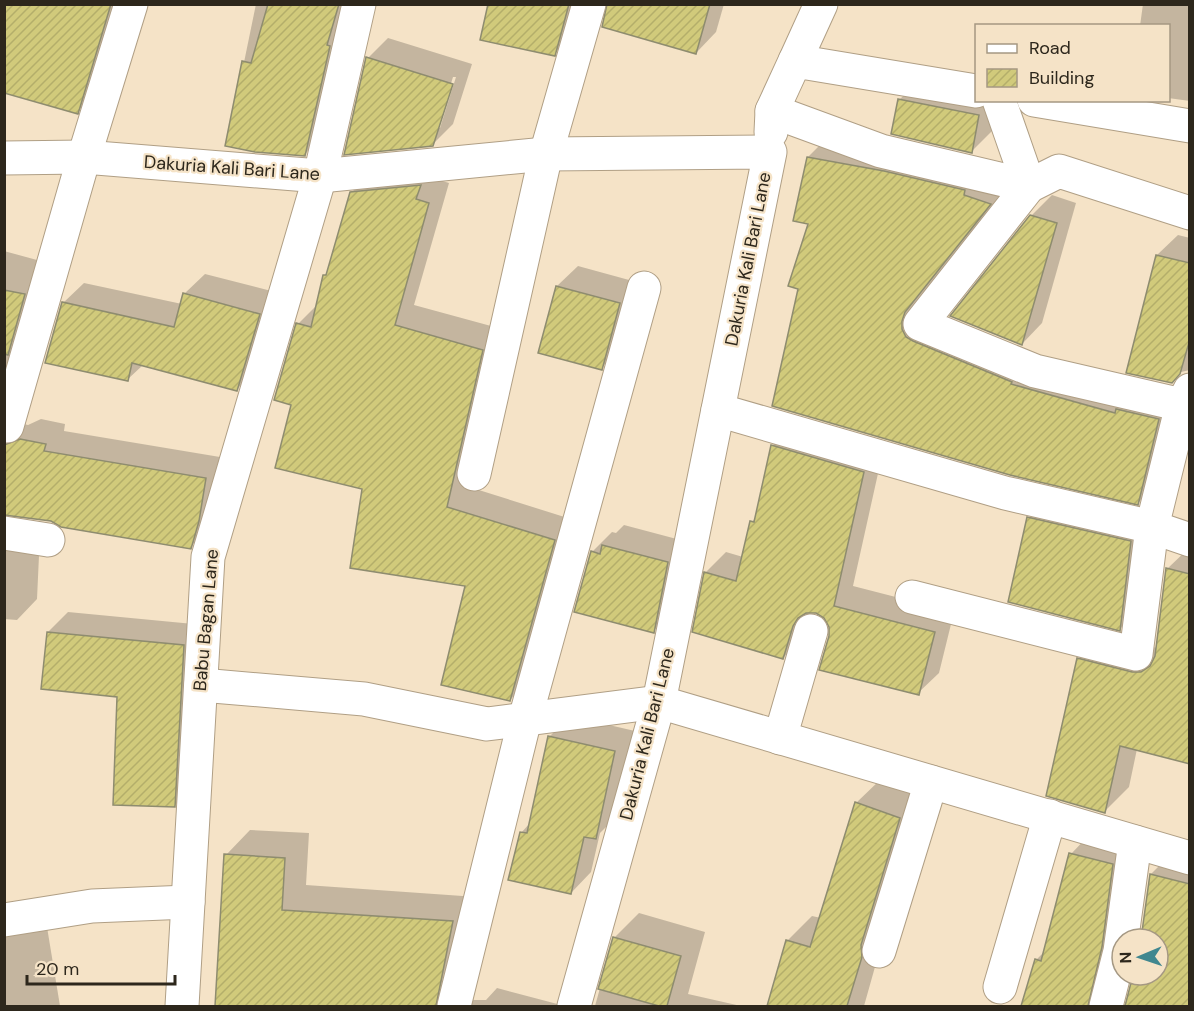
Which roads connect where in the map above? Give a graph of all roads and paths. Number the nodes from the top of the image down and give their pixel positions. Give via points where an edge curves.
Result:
1 (131, 4) edge
2 (359, 4) edge
3 (589, 4) edge
4 (821, 4) edge
5 (795, 61) junction
6 (975, 91) edge
7 (1000, 102) edge
8 (1046, 102) edge
9 (772, 111) junction
10 (1190, 126) edge
11 (770, 152) junction
12 (546, 154) junction
13 (4, 158) edge
14 (84, 158) junction
15 (320, 176) junction
16 (1029, 186) junction
17 (1190, 213) edge
18 (644, 288) dead end
19 (1186, 398) edge
20 (718, 410) junction
21 (4, 426) edge
22 (474, 474) dead end
23 (1152, 526) junction
24 (4, 533) edge
25 (48, 540) dead end
26 (1190, 540) edge
27 (912, 597) dead end
28 (811, 631) dead end
29 (201, 684) junction
30 (659, 702) junction
31 (525, 719) junction
32 (780, 738) junction
33 (931, 782) junction
34 (1050, 816) junction
35 (1136, 842) junction
36 (1190, 858) edge
37 (188, 902) junction
38 (4, 920) edge
39 (879, 951) dead end
40 (1000, 987) dead end
41 (182, 1006) edge
42 (454, 1006) edge
43 (574, 1006) edge
44 (1106, 1006) edge

1 - 14 street
2 - 15 street, Babu Bagan Lane
3 - 12 street
4 - 5 street
5 - 6 street
5 - 9 street
7 - 16 street
8 - 10 street
9 - 11 street
9 - 16 street via 881,151
11 - 12 street, Dakuria Kali Bari Lane
11 - 20 street, Dakuria Kali Bari Lane
12 - 15 street, Dakuria Kali Bari Lane
12 - 22 street
13 - 14 street, Dakuria Kali Bari Lane
14 - 15 street, Dakuria Kali Bari Lane
14 - 21 street
15 - 29 street, Babu Bagan Lane via 208,557
16 - 17 street via 1059,171
16 - 19 street via 920,324 1035,371
18 - 31 street
19 - 23 street
20 - 23 street via 1005,493
20 - 30 street, Dakuria Kali Bari Lane
23 - 26 street
23 - 27 street via 1136,654
24 - 25 street
28 - 32 street
29 - 31 street via 364,699 487,724
29 - 37 street, Babu Bagan Lane
30 - 31 street
30 - 32 street
30 - 43 street, Dakuria Kali Bari Lane
31 - 42 street
32 - 33 street
33 - 34 street
33 - 39 street
34 - 35 street
34 - 40 street
35 - 36 street
35 - 44 street via 1120,951
37 - 38 street via 92,906
37 - 41 street, Babu Bagan Lane

